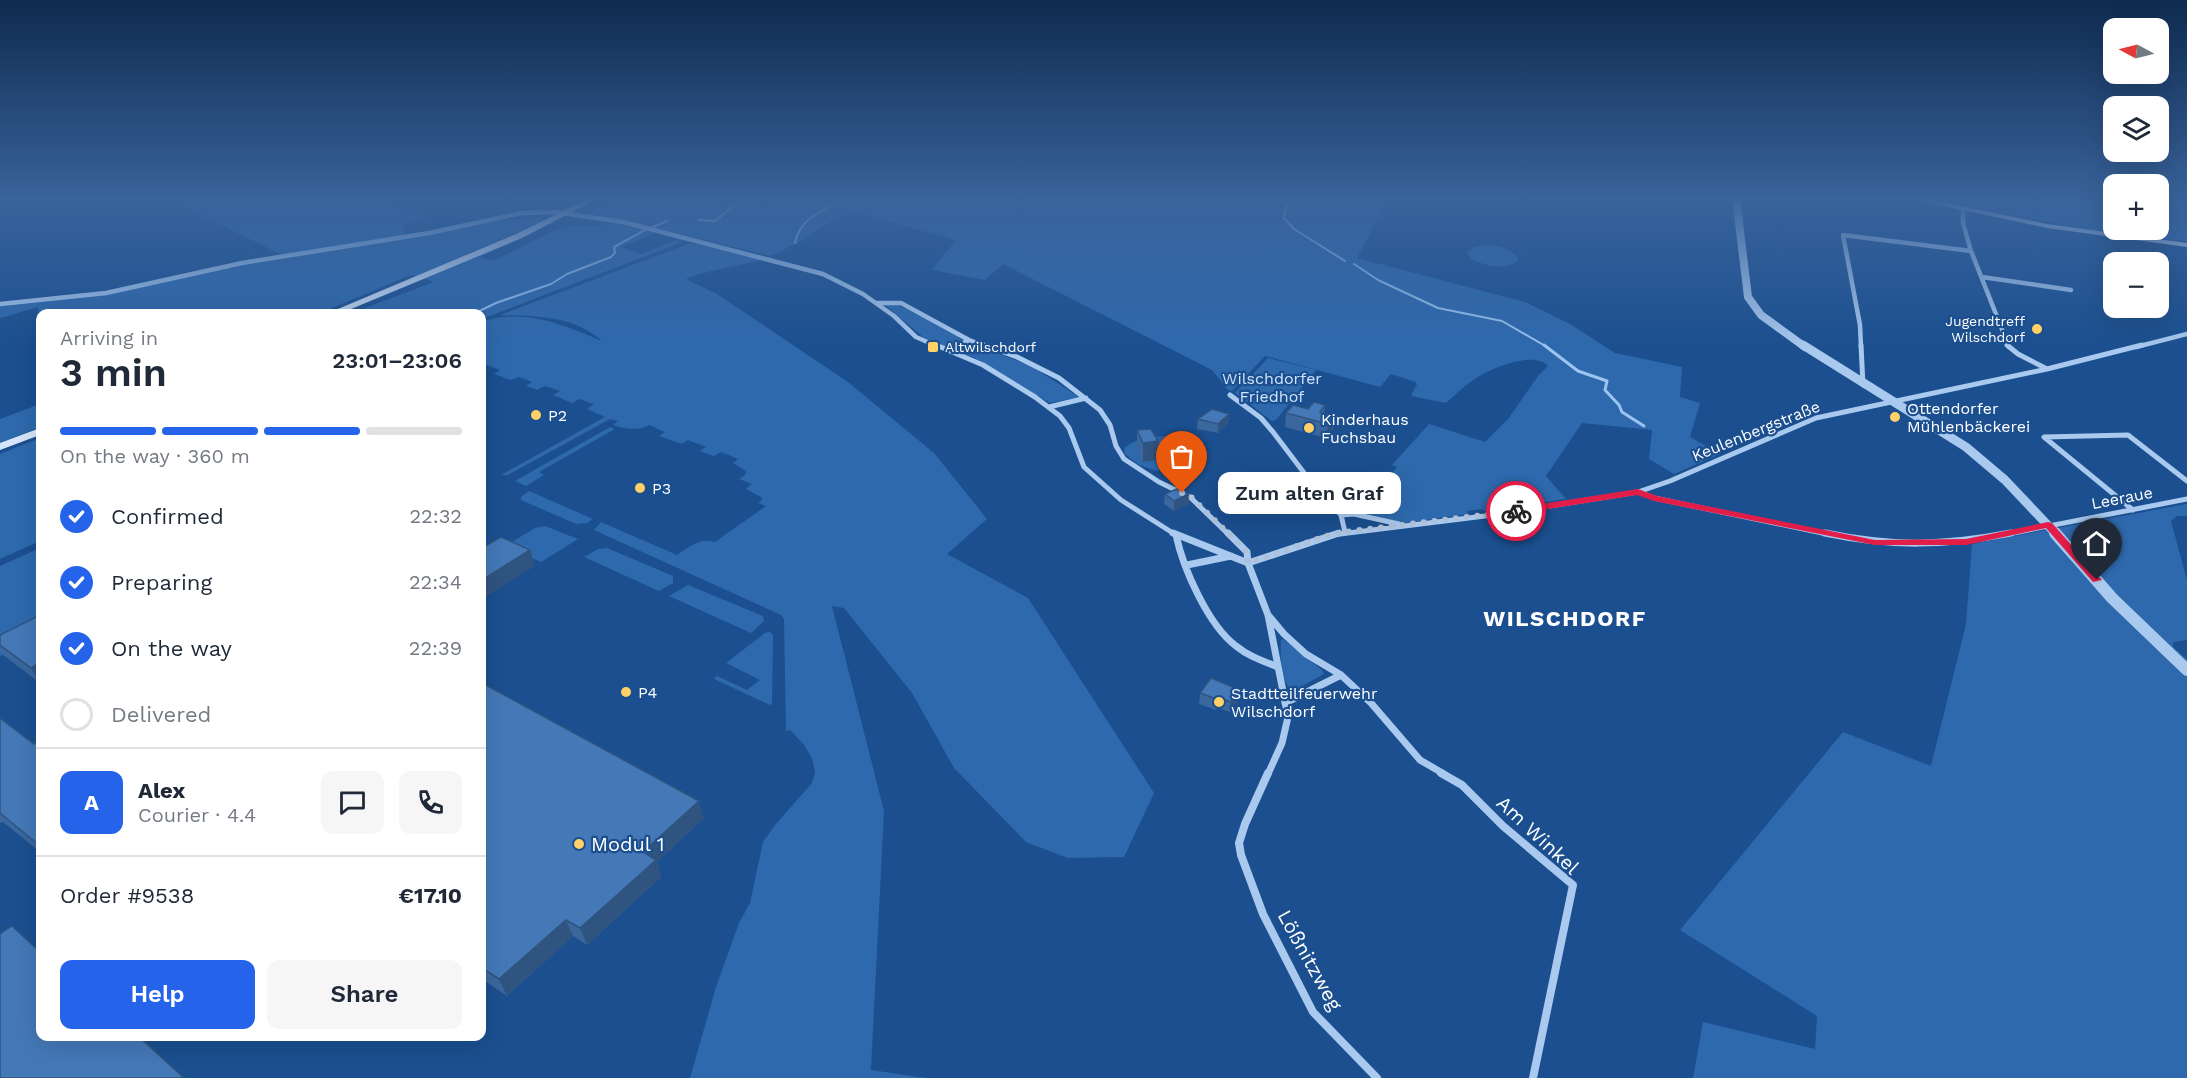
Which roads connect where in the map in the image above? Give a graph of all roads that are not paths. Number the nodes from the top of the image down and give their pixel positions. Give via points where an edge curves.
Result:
1 (330, 248) edge
2 (489, 248) edge
3 (502, 248) edge
4 (730, 248) edge
5 (1743, 248) edge
6 (1846, 248) edge
7 (1943, 248) edge
8 (1970, 248) edge
9 (1971, 252) junction
10 (1982, 277) junction
11 (2072, 290) dead end
12 (877, 303) junction
13 (0, 304) edge
14 (342, 309) edge
15 (357, 309) edge
16 (2187, 334) edge
17 (969, 340) junction
18 (947, 351) junction
19 (2047, 369) junction
20 (1863, 385) junction
21 (1230, 396) dead end
22 (1086, 398) junction
23 (1892, 402) junction
24 (1049, 407) junction
25 (36, 433) edge
26 (36, 437) edge
27 (0, 449) edge
28 (2187, 481) edge
29 (1638, 492) junction
30 (2187, 499) edge
31 (2133, 510) junction
32 (1341, 515) junction
33 (1404, 525) junction
34 (2048, 525) junction
35 (1344, 532) junction
36 (1176, 535) junction
37 (1231, 556) junction
38 (1248, 563) junction
39 (1187, 565) junction
40 (1268, 615) junction
41 (1278, 667) junction
42 (2187, 670) edge
43 (1341, 675) junction
44 (1286, 703) junction
45 (1377, 1078) edge
46 (1533, 1078) edge

1 - 13 street via 106,293
2 - 14 main road
3 - 15 main road
4 - 12 street via 823,274
5 - 20 street via 1745,287 1752,304 1821,359
6 - 20 street via 1860,325
7 - 9 street
8 - 9 street
9 - 10 street
10 - 11 street
10 - 19 street via 2007,345
12 - 17 street via 901,303
12 - 18 street via 916,337
16 - 19 street, Keulenbergstraße
17 - 18 street
17 - 22 street via 1046,371
18 - 24 street via 983,365
19 - 23 street, Keulenbergstraße
20 - 23 street
21 - 32 street via 1261,418
22 - 24 street
22 - 38 street via 1110,425 1124,459 1190,496 1247,552
23 - 29 street, Keulenbergstraße via 1816,418
23 - 34 street via 1989,465
24 - 36 street via 1069,428 1087,472 1121,500
25 - 27 main road
26 - 27 main road
28 - 31 street via 2128,435 2044,437
29 - 33 street, Keulenbergstraße
29 - 34 street, Leeraue via 1875,543 1966,542
30 - 31 street, Leeraue
31 - 34 street, Leeraue
32 - 33 street, Keulenbergstraße
32 - 35 street
33 - 35 street, Keulenbergstraße
34 - 42 street via 2134,621
35 - 38 street, Keulenbergstraße
36 - 37 street
36 - 39 street
37 - 38 street
37 - 39 street
38 - 40 street
39 - 41 street via 1206,605 1233,644
40 - 41 street
40 - 43 street, Am Winkel via 1306,654
41 - 44 street
43 - 44 street
43 - 46 street, Am Winkel via 1420,760 1462,785 1503,826 1573,885
44 - 45 street, Lößnitzweg via 1288,717 1282,743 1245,824 1239,843 1241,855 1263,914 1313,1012

